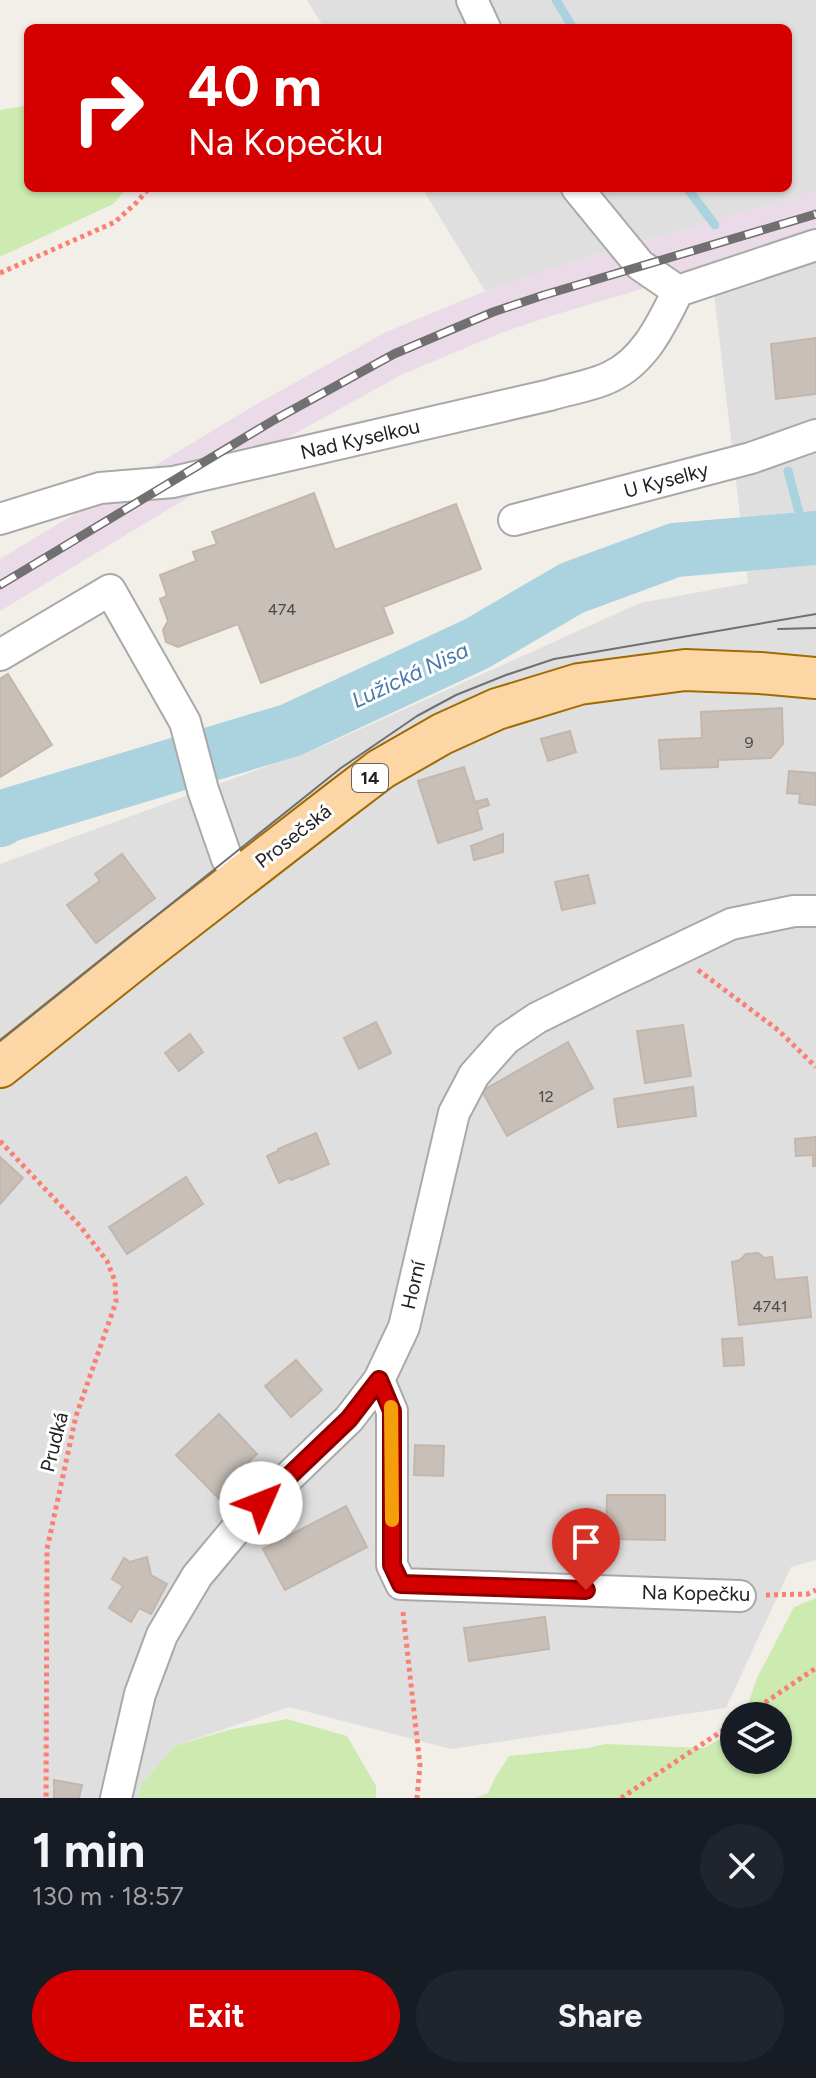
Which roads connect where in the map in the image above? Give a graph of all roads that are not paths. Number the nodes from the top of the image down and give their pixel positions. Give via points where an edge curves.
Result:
1 (472, 0) edge
2 (483, 24) edge
3 (580, 192) edge
4 (816, 245) edge
5 (678, 291) junction
6 (816, 435) edge
7 (0, 519) edge
8 (514, 520) dead end
9 (0, 655) edge
10 (816, 678) edge
11 (241, 876) junction
12 (816, 911) edge
13 (0, 1067) edge
14 (379, 1380) junction
15 (740, 1596) road end
16 (116, 1798) edge

1 - 2 street
3 - 5 street via 640,265
4 - 5 street
5 - 7 street, Nad Kyselkou via 655,336 633,362 610,377 173,482 100,488
6 - 8 street, U Kyselky via 751,458
9 - 11 street via 110,590 185,722 227,859
10 - 11 main road, Prosečská / 14 via 685,670 579,684 497,709 381,769
11 - 13 main road, Prosečská / 14
12 - 14 street, Horní via 731,924 537,1018 506,1039 474,1075 454,1113 404,1327
14 - 15 street, Na Kopečku via 392,1411 392,1565 401,1584
14 - 16 street, Horní via 349,1419 243,1521 197,1576 162,1635 140,1694

